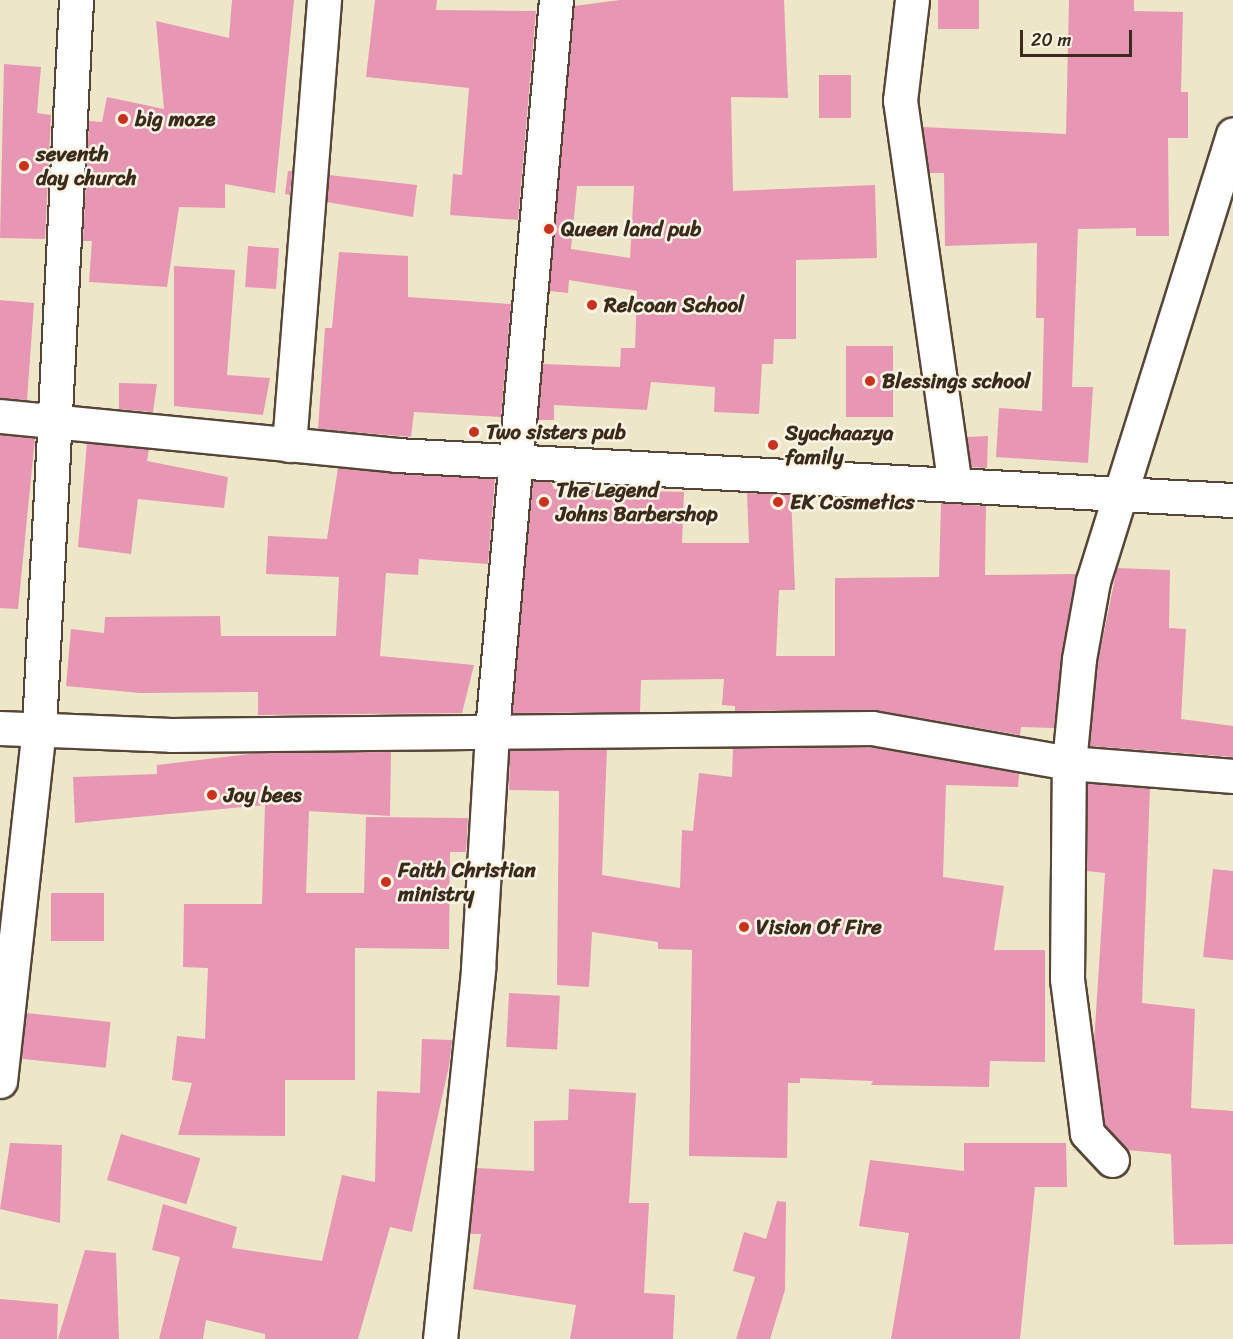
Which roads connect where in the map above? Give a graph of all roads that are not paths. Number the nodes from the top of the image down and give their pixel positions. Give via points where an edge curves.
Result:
1 (76, 0) edge
2 (324, 0) edge
3 (556, 0) edge
4 (912, 0) edge
5 (1233, 134) edge
6 (0, 416) edge
7 (55, 419) junction
8 (289, 445) junction
9 (520, 460) junction
10 (954, 481) junction
11 (1120, 490) junction
12 (1233, 500) edge
13 (0, 728) edge
14 (39, 728) junction
15 (492, 731) junction
16 (1069, 763) junction
17 (1233, 776) edge
18 (0, 1081) edge
19 (1112, 1160) dead end
20 (440, 1339) edge

1 - 7 street
2 - 8 street
3 - 9 street
4 - 10 street via 900,100
5 - 11 street
6 - 7 street
7 - 8 street
7 - 14 street
8 - 9 street
9 - 10 street
9 - 15 street
10 - 11 street
11 - 12 street
11 - 16 street via 1093,581
13 - 14 street
14 - 15 street via 171,735
14 - 18 street
15 - 16 street via 872,728
15 - 20 street via 478,969
16 - 17 street
16 - 19 street via 1067,979 1073,1048 1087,1133 1096,1148

